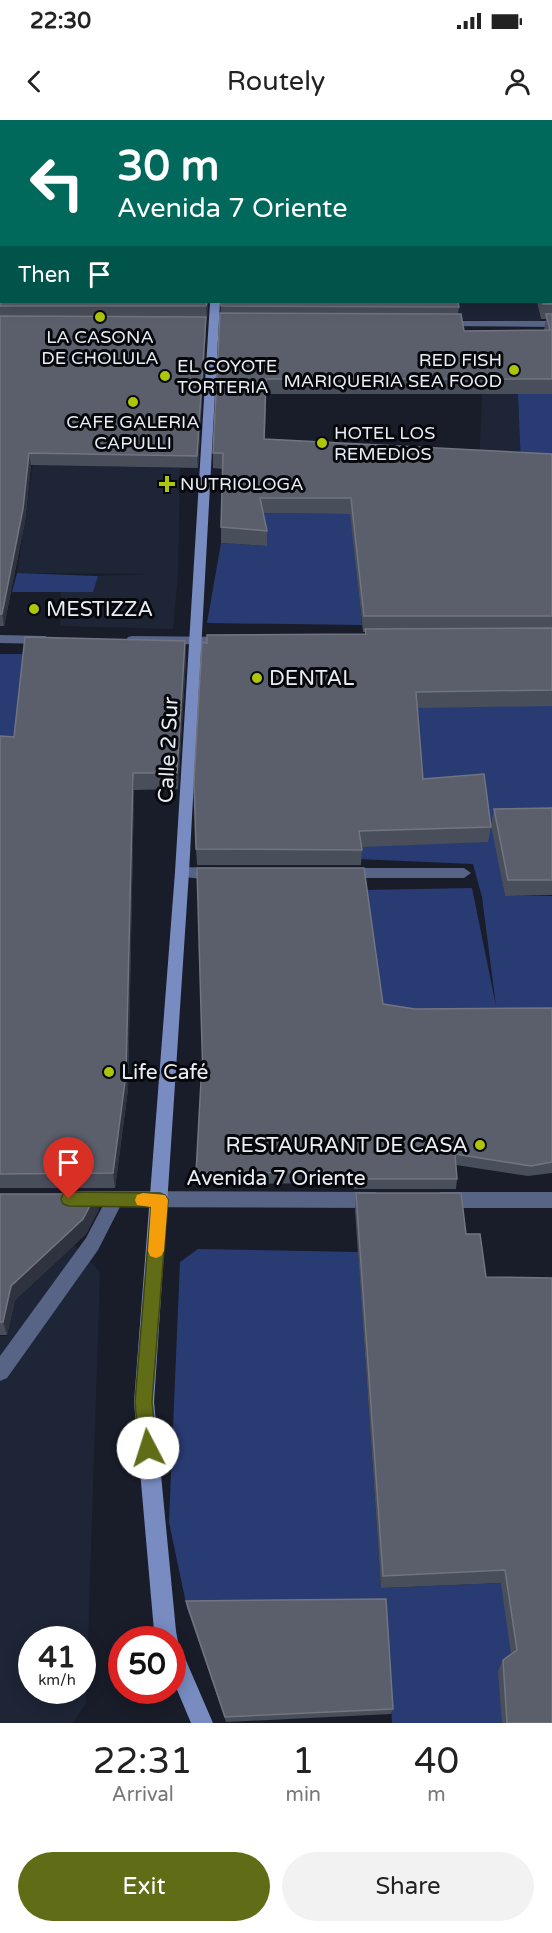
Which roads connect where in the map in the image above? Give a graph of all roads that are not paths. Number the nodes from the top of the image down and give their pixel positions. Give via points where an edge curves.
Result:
1 (215, 303) edge
2 (435, 324) edge
3 (552, 324) edge
4 (0, 639) edge
5 (57, 640) edge
6 (115, 640) edge
7 (243, 640) edge
8 (195, 641) junction
9 (182, 872) junction
10 (228, 873) edge
11 (334, 873) edge
12 (464, 873) dead end
13 (57, 1199) edge
14 (115, 1199) junction
15 (160, 1200) junction
16 (398, 1200) edge
17 (421, 1200) edge
18 (552, 1200) edge
19 (0, 1372) edge
20 (165, 1626) edge
21 (186, 1684) edge
22 (202, 1723) edge

1 - 8 main road, Calle 2 Sur
2 - 3 street
4 - 5 street
6 - 8 street
7 - 8 street
8 - 9 main road, Calle 2 Sur
9 - 10 street
9 - 15 main road, Calle 2 Sur
11 - 12 street
13 - 14 street, Avenida 7 Oriente
14 - 15 street, Avenida 7 Oriente
14 - 19 street via 92,1244
15 - 16 street, Avenida 7 Oriente
15 - 20 main road, Calle 2 Sur via 144,1402
17 - 18 street
21 - 22 main road

